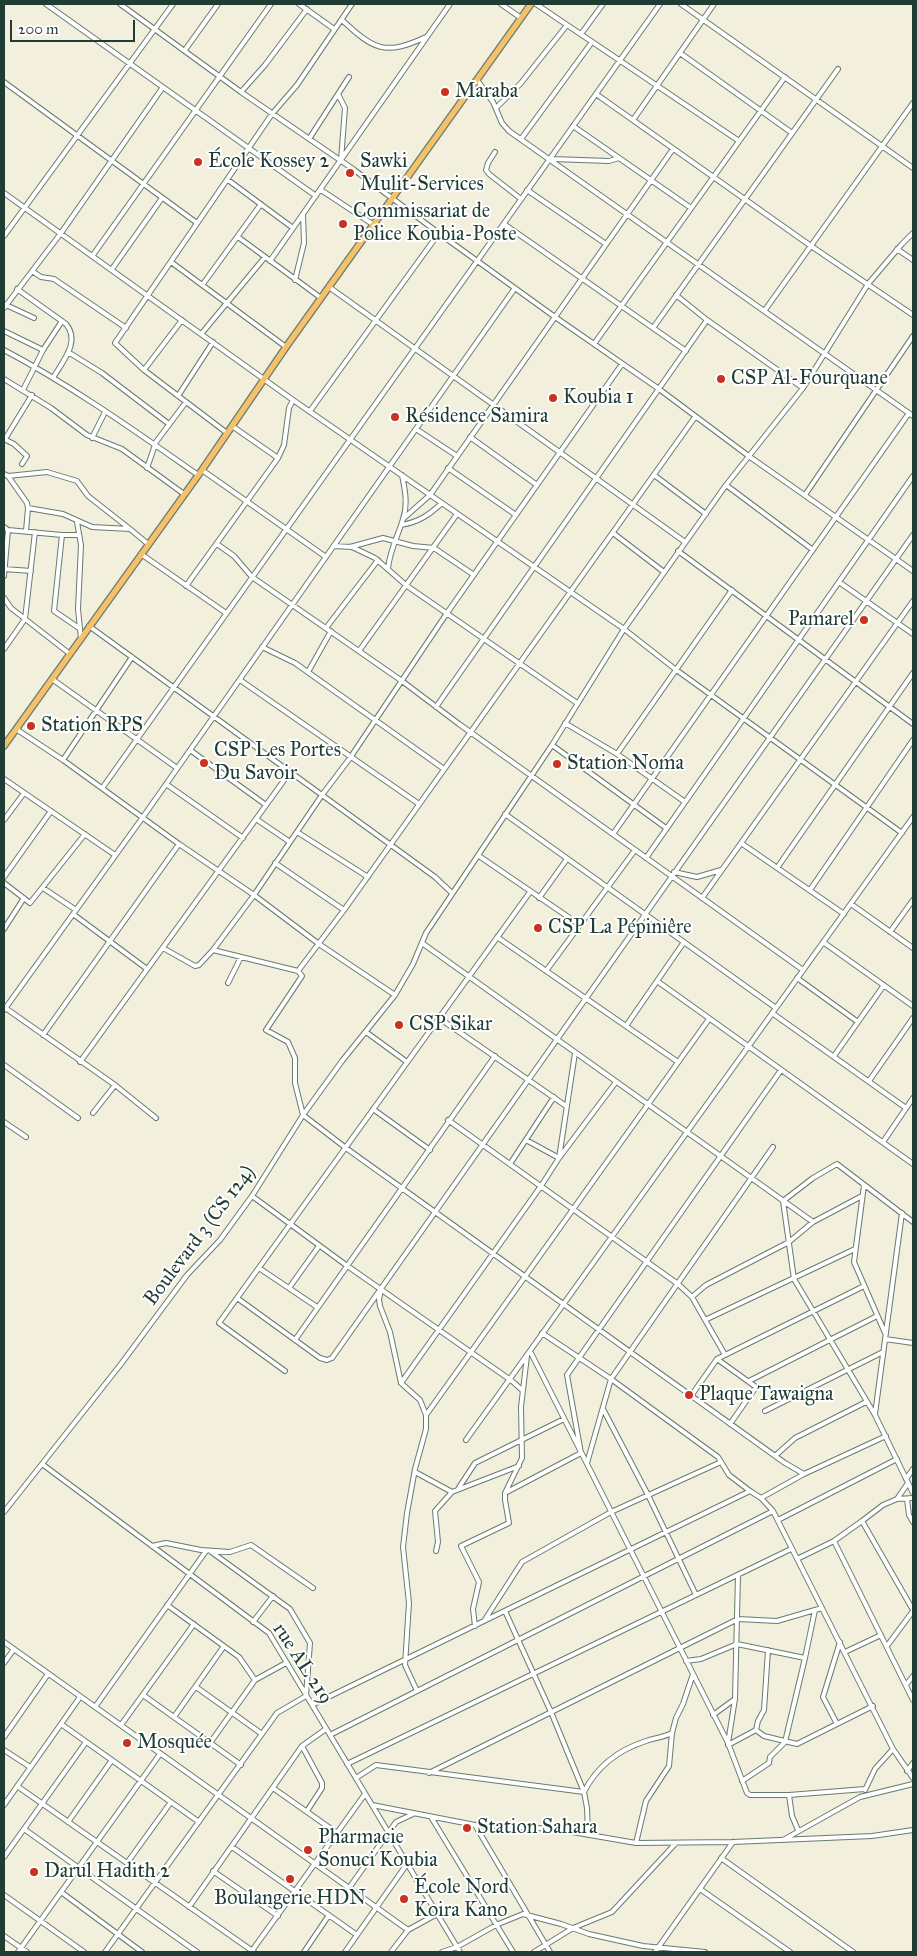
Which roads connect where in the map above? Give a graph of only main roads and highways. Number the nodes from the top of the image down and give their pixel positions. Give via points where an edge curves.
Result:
1 (531, 4) edge
2 (6, 736) edge
3 (4, 746) edge

1 - 2 main road via 81,639 16,729
2 - 3 main road

